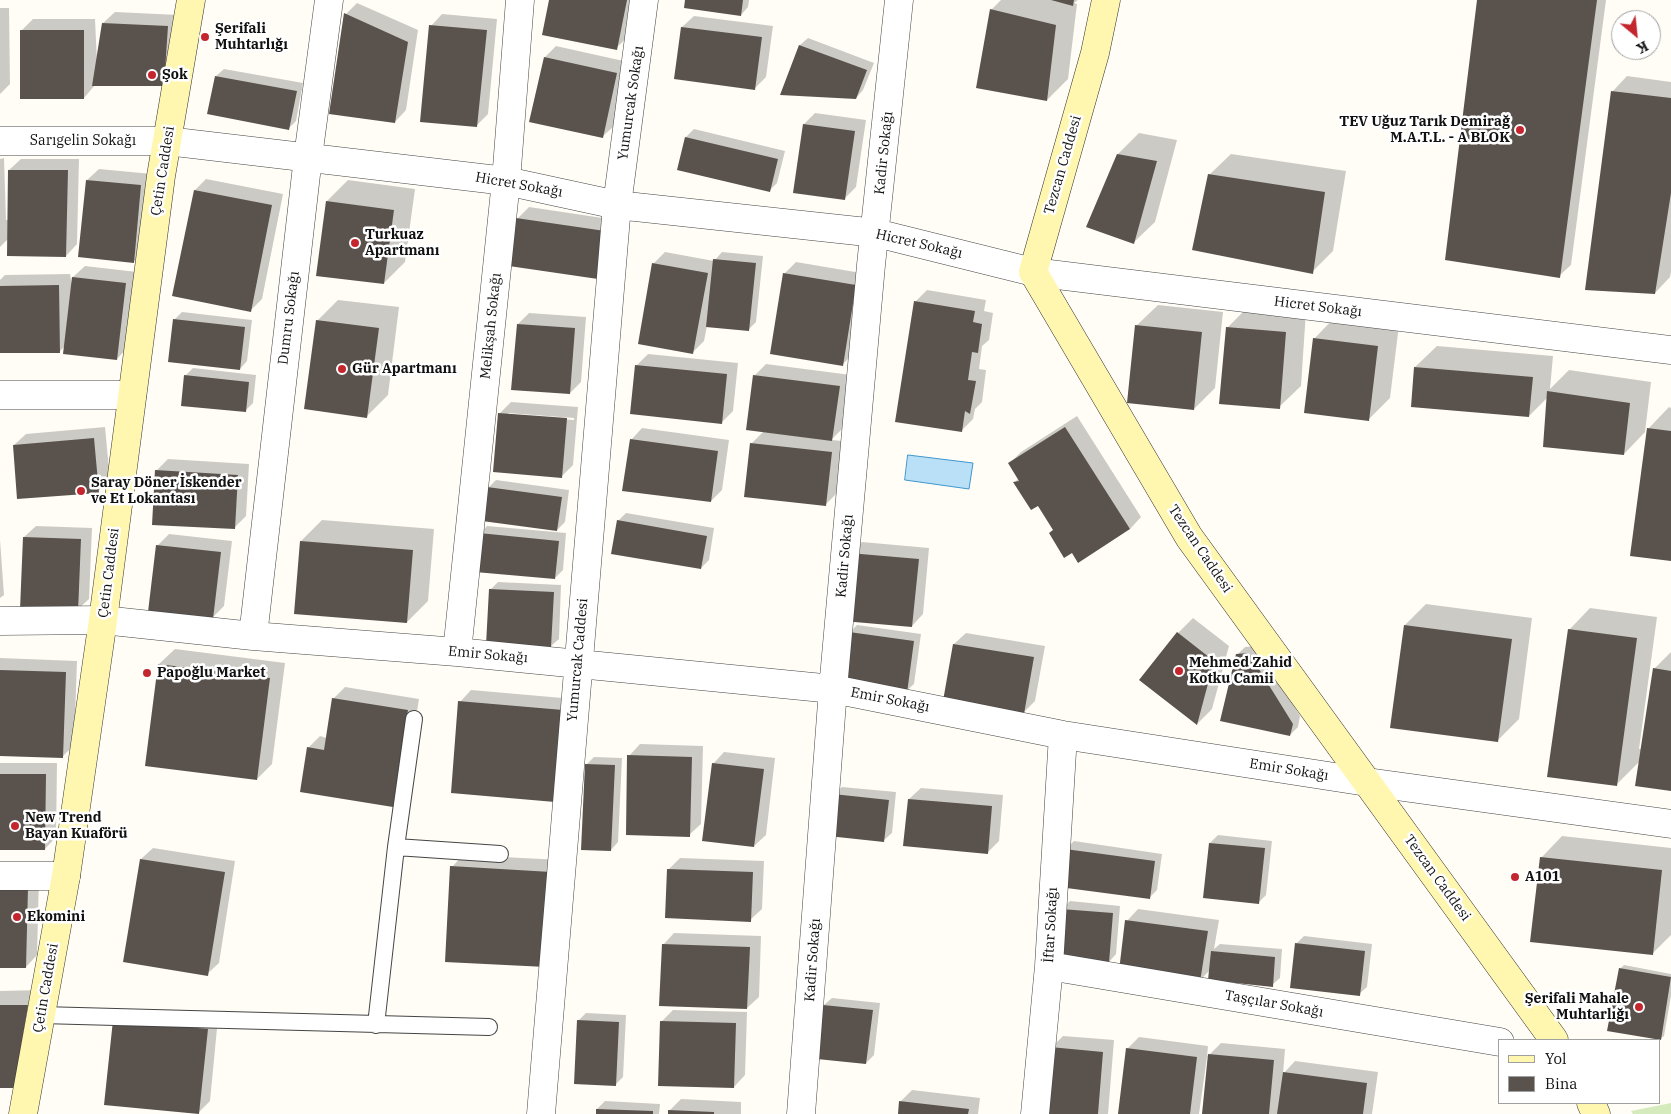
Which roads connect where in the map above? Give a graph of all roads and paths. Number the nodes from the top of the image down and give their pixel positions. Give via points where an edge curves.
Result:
1 (191, 0) edge
2 (329, 0) edge
3 (520, 0) edge
4 (644, 0) edge
5 (899, 0) edge
6 (1106, 0) edge
7 (0, 141) edge
8 (167, 141) junction
9 (308, 157) junction
10 (506, 180) junction
11 (617, 206) junction
12 (876, 234) junction
13 (1033, 272) junction
14 (1671, 350) edge
15 (0, 395) edge
16 (132, 395) junction
17 (103, 620) junction
18 (0, 621) edge
19 (253, 636) junction
20 (456, 652) junction
21 (577, 663) junction
22 (833, 689) junction
23 (414, 719) dead end
24 (1062, 735) junction
25 (1367, 782) junction
26 (1671, 824) edge
27 (396, 847) junction
28 (500, 854) dead end
29 (0, 876) edge
30 (66, 876) junction
31 (1049, 966) junction
32 (41, 1015) junction
33 (376, 1025) junction
34 (489, 1027) dead end
35 (1553, 1039) edge
36 (1498, 1042) edge
37 (23, 1114) edge
38 (541, 1114) edge
39 (802, 1114) edge
40 (1035, 1114) edge

1 - 8 street, Çetin Caddesi
2 - 9 street, Dumru Sokağı
3 - 10 street, Melikşah Sokağı
4 - 11 street, Yumurcak Sokağı
5 - 12 street, Kadir Sokağı
6 - 13 street, Tezcan Caddesi via 1095,53
7 - 8 street, Sarıgelin Sokağı
8 - 9 street, Hicret Sokağı
8 - 16 street, Çetin Caddesi
9 - 10 street, Hicret Sokağı
9 - 19 street, Dumru Sokağı
10 - 11 street, Hicret Sokağı
10 - 20 street, Melikşah Sokağı
11 - 12 street, Hicret Sokağı
11 - 21 street, Yumurcak Caddesi
12 - 13 street, Hicret Sokağı
12 - 22 street, Kadir Sokağı
13 - 14 street, Hicret Sokağı
13 - 25 street, Tezcan Caddesi via 1189,537
15 - 16 street
16 - 17 street, Çetin Caddesi
17 - 18 street, Emir Sokağı
17 - 19 street, Emir Sokağı
17 - 30 street, Çetin Caddesi
19 - 20 street, Emir Sokağı
20 - 21 street, Emir Sokağı
21 - 22 street, Emir Sokağı
21 - 38 street, Yumurcak Caddesi
22 - 24 street, Emir Sokağı
22 - 39 street, Kadir Sokağı
23 - 27 lane
24 - 25 street, Emir Sokağı
24 - 31 street, İftar Sokağı
25 - 26 street, Emir Sokağı
25 - 35 street, Tezcan Caddesi
27 - 28 lane
27 - 33 lane
29 - 30 street
30 - 32 street, Çetin Caddesi
31 - 36 street, Taşçılar Sokağı
31 - 40 street, İftar Sokağı
32 - 33 lane
32 - 37 street, Çetin Caddesi
33 - 34 lane

